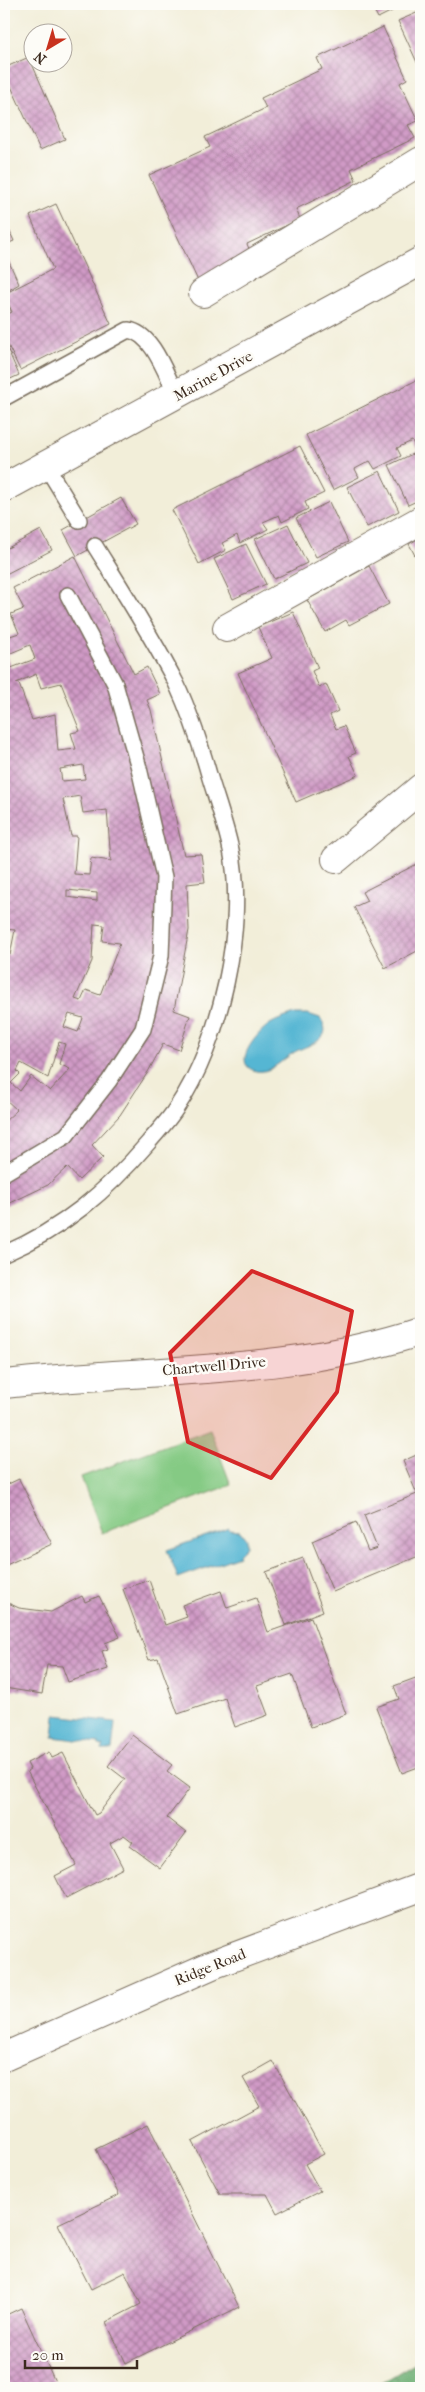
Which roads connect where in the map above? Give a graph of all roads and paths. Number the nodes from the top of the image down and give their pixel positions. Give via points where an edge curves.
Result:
1 (421, 161) edge
2 (421, 261) edge
3 (203, 293) dead end
4 (177, 396) junction
5 (4, 398) edge
6 (46, 466) junction
7 (4, 488) edge
8 (79, 520) dead end
9 (421, 520) edge
10 (95, 546) dead end
11 (68, 595) dead end
12 (227, 628) dead end
13 (421, 788) edge
14 (336, 859) dead end
15 (4, 1173) edge
16 (4, 1254) edge
17 (421, 1331) edge
18 (4, 1384) edge
19 (421, 1887) edge
20 (4, 2057) edge

1 - 3 street
2 - 4 street, Marine Drive
4 - 5 lane via 148,340 137,331 128,330
4 - 6 street, Marine Drive
6 - 7 street, Marine Drive
6 - 8 lane
9 - 12 street
10 - 16 lane via 159,651 177,686 203,752 231,851 235,883 233,940 218,1014 195,1076 178,1107 104,1191 56,1227
11 - 15 lane via 115,684 139,768 164,877 161,956 143,1029 108,1081 66,1136
13 - 14 street
17 - 18 street, Chartwell Drive via 365,1346 280,1361
19 - 20 street, Ridge Road via 212,1965

